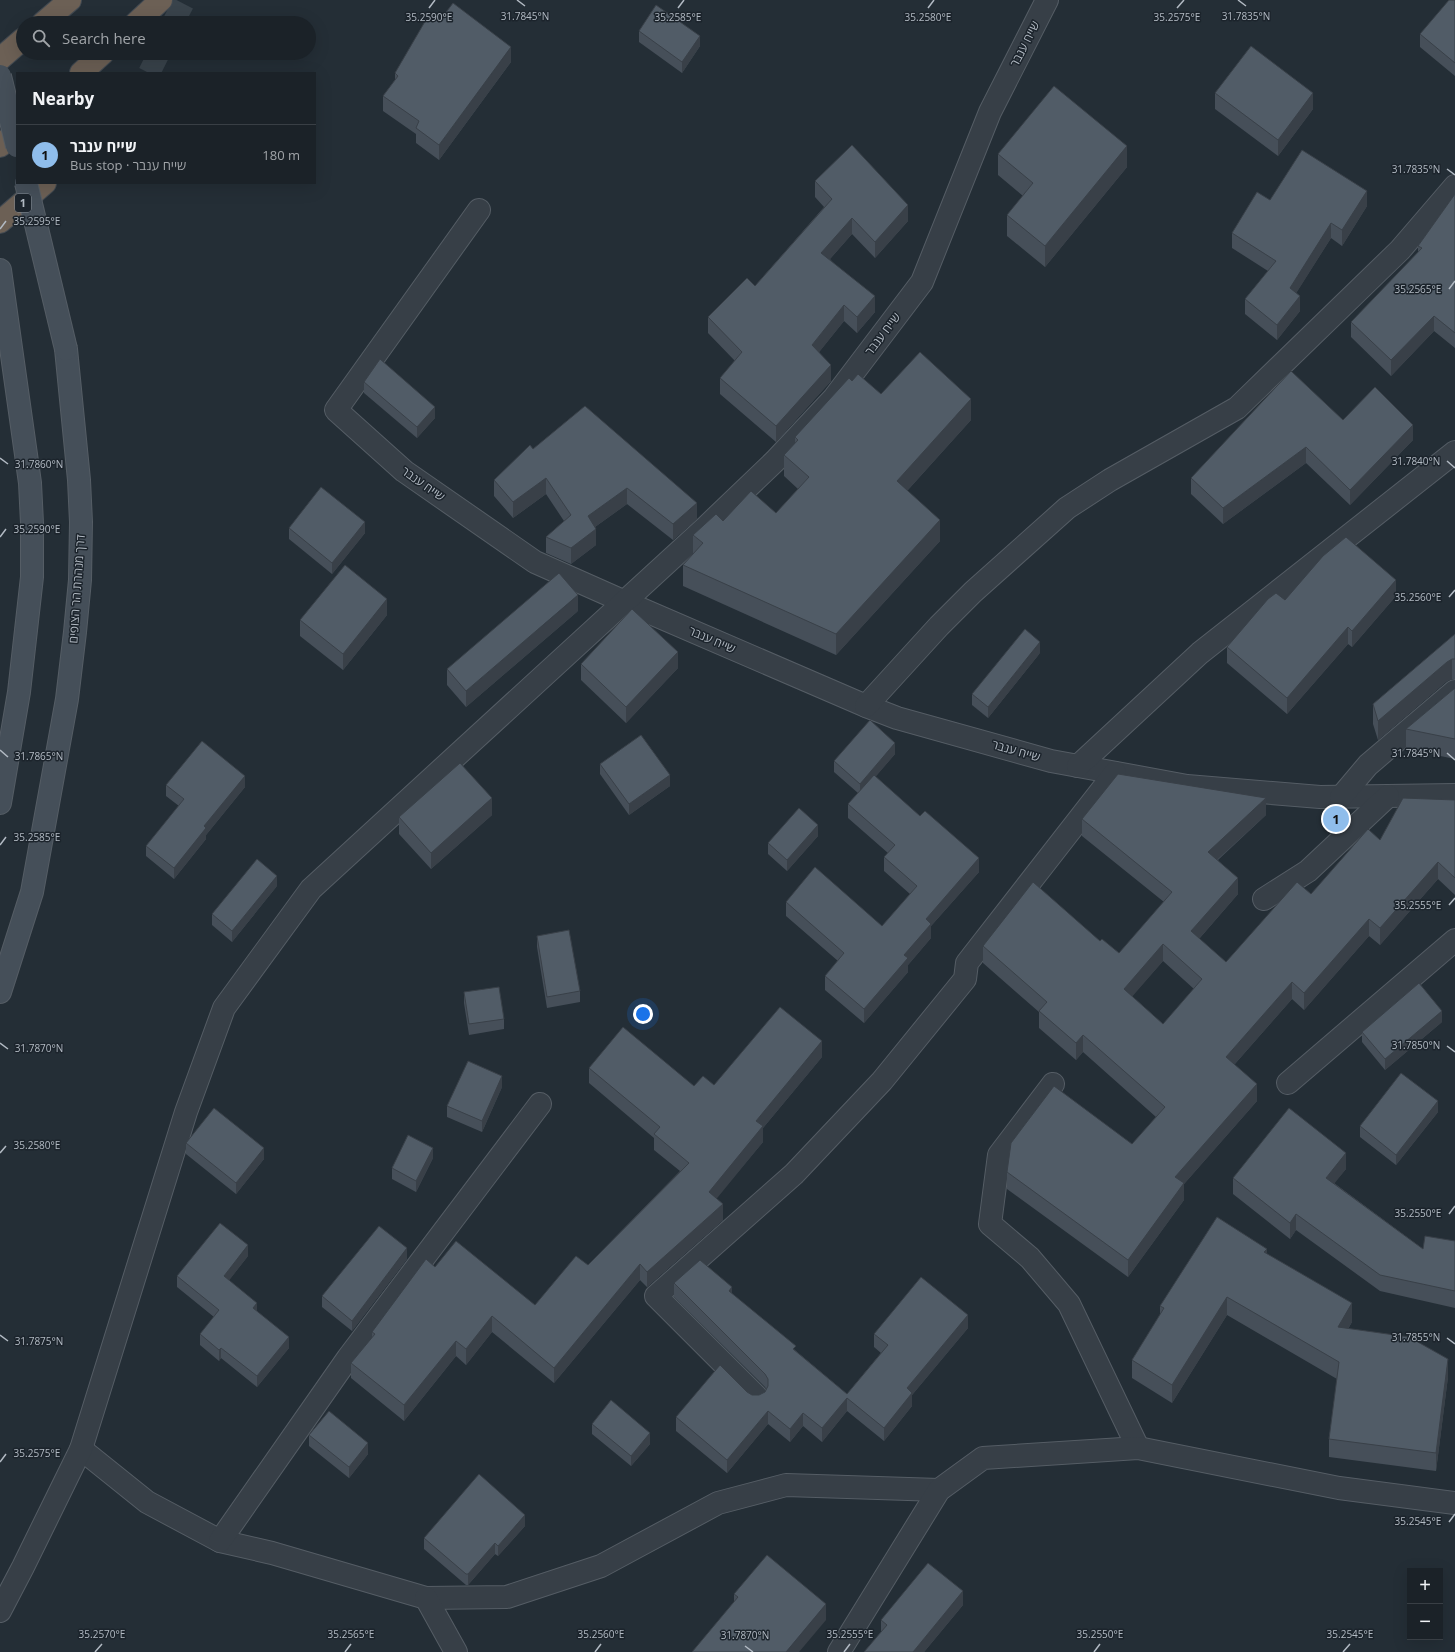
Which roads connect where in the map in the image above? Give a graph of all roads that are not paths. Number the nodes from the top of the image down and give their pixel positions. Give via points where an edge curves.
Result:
1 (70, 0) edge
2 (161, 0) edge
3 (1047, 0) edge
4 (51, 16) edge
5 (144, 16) edge
6 (16, 45) edge
7 (0, 59) edge
8 (95, 60) edge
9 (81, 72) edge
10 (0, 76) edge
11 (16, 132) edge
12 (16, 142) edge
13 (0, 146) edge
14 (26, 184) edge
15 (44, 184) edge
16 (1455, 186) edge
17 (479, 210) dead end
18 (0, 222) edge
19 (0, 270) edge
20 (1455, 452) edge
21 (625, 602) junction
22 (1455, 692) edge
23 (866, 706) junction
24 (1078, 766) junction
25 (1115, 773) junction
26 (1455, 795) edge
27 (1388, 796) junction
28 (1340, 797) junction
29 (0, 803) edge
30 (1264, 899) dead end
31 (1455, 940) edge
32 (0, 992) edge
33 (1288, 1083) dead end
34 (1053, 1084) dead end
35 (540, 1104) dead end
36 (756, 1396) edge
37 (1138, 1448) junction
38 (81, 1449) junction
39 (939, 1490) junction
40 (1455, 1503) edge
41 (220, 1541) junction
42 (426, 1598) junction
43 (0, 1610) edge
44 (456, 1652) edge
45 (839, 1652) edge

1 - 4 highway
2 - 5 highway
3 - 21 street, שייח ענבר via 990,112 922,282 829,404 775,461
6 - 7 highway
8 - 9 highway
10 - 12 main road, bridge
11 - 13 highway
14 - 32 main road, דרך מנהרת הר הצופים, bridge via 66,349 79,480 80,580 67,699 33,885
15 - 18 highway, 1
16 - 23 street via 1400,250 1237,408 1110,480 1067,508 973,592
17 - 21 street, שייח ענבר via 336,410 404,472 535,562
19 - 29 main road via 30,483 32,523 32,577 19,692
20 - 24 street via 1200,654
21 - 23 street, שייח ענבר
21 - 38 street via 311,890 224,1008 186,1112
22 - 28 street via 1368,765
23 - 24 street, שייח ענבר via 897,718 1051,761
24 - 25 street, שייח ענבר
25 - 28 street, שייח ענבר via 1187,786
25 - 36 street via 967,963 965,979 882,1081 794,1174 656,1296
26 - 27 street, שייח ענבר
27 - 28 street, שייח ענבר
27 - 30 street via 1308,871
31 - 33 street
34 - 37 street via 999,1155 990,1224 1030,1258 1069,1304
35 - 41 street via 348,1358
37 - 39 street via 983,1458
37 - 40 street via 1339,1488
38 - 41 street via 147,1502
38 - 43 street
39 - 42 street via 786,1485 718,1503 601,1566 507,1597
39 - 45 street
41 - 42 street via 272,1553
42 - 44 street

